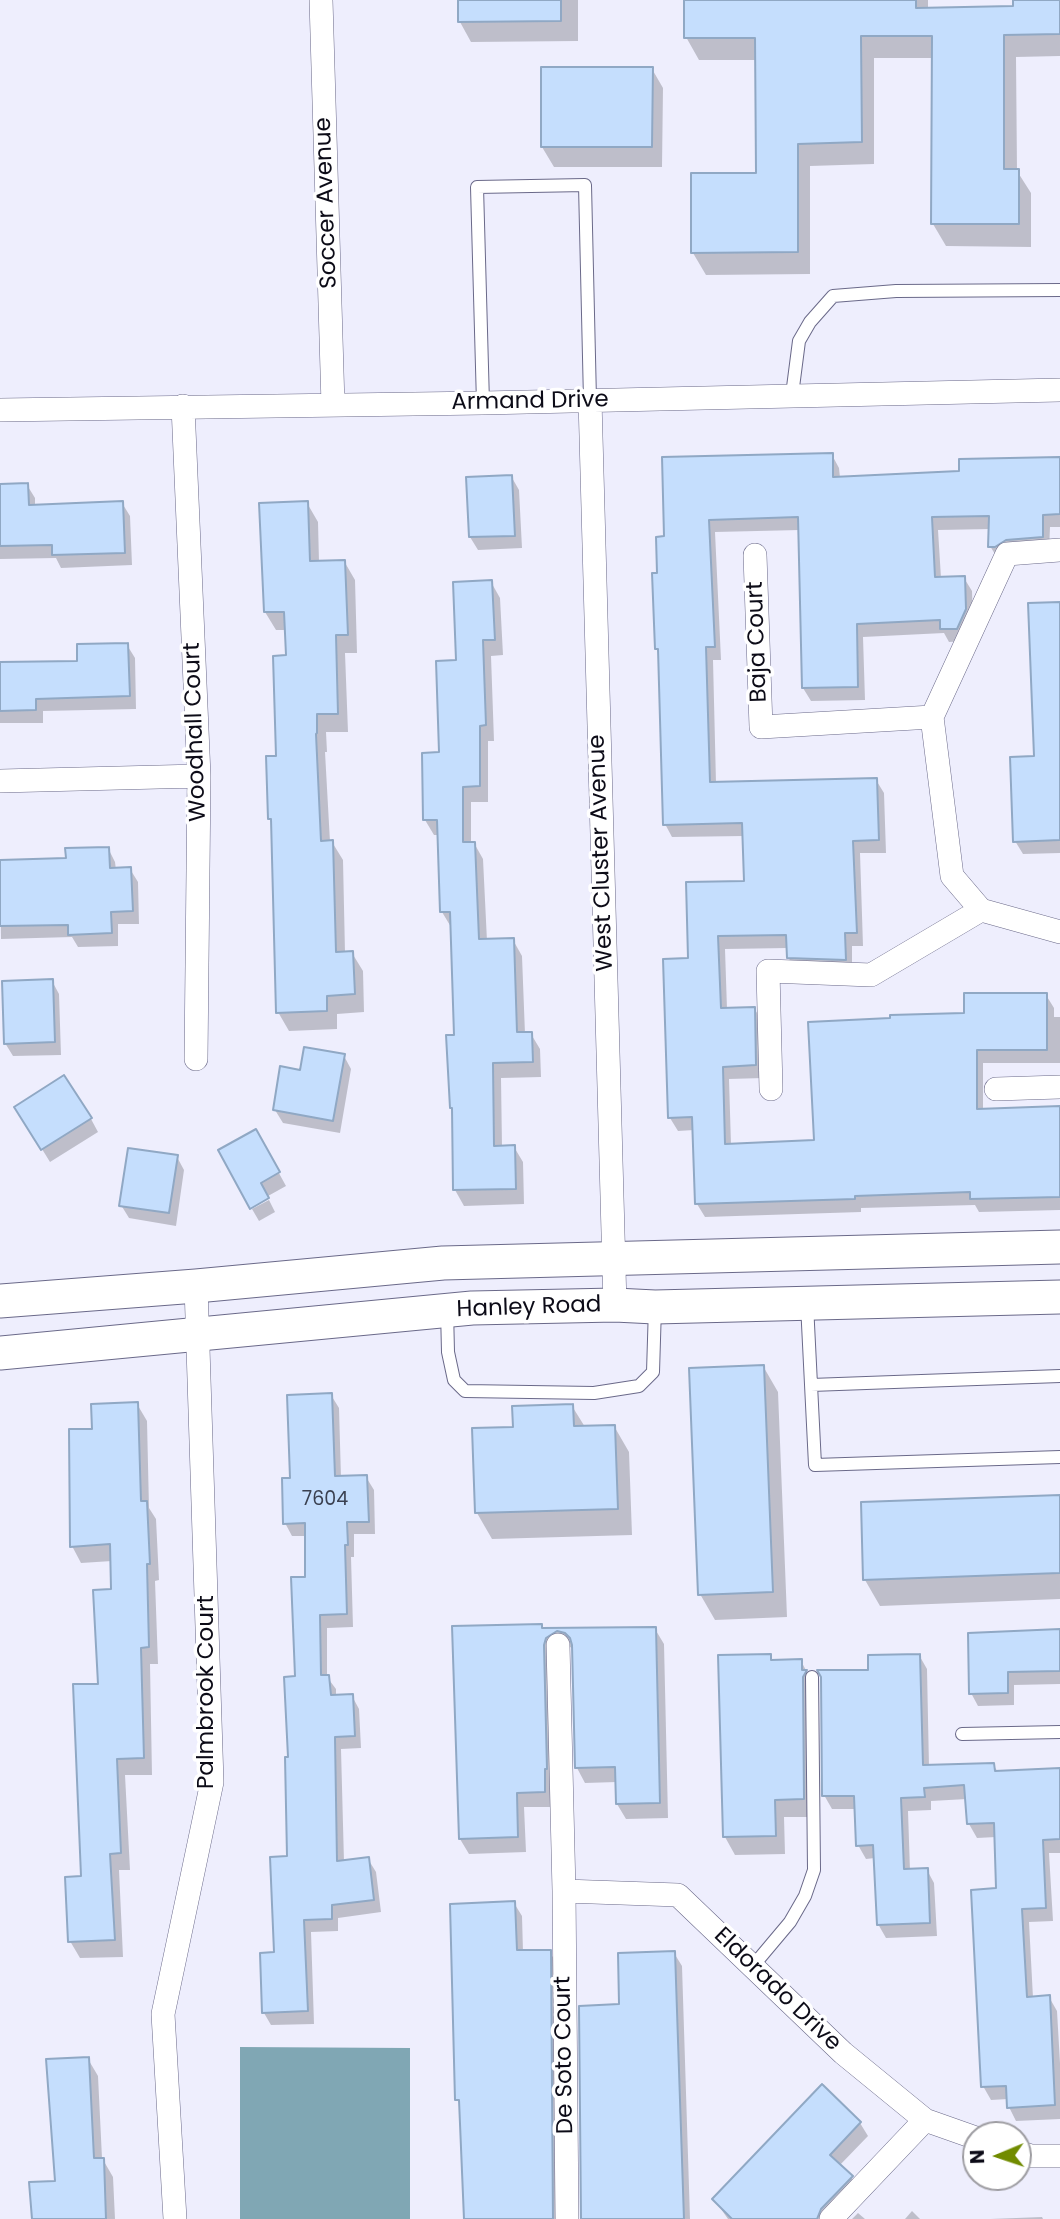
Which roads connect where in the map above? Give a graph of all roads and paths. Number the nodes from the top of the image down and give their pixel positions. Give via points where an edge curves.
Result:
1 (321, 0) edge
2 (1060, 290) edge
3 (1060, 390) edge
4 (792, 395) junction
5 (590, 400) junction
6 (483, 403) junction
7 (334, 405) junction
8 (183, 406) junction
9 (0, 410) edge
10 (1060, 551) edge
11 (755, 555) dead end
12 (932, 717) junction
13 (200, 776) junction
14 (0, 781) edge
15 (981, 910) junction
16 (1060, 932) edge
17 (196, 1059) dead end
18 (1060, 1087) edge
19 (771, 1089) dead end
20 (996, 1089) dead end
21 (1060, 1247) edge
22 (613, 1257) junction
23 (197, 1286) junction
24 (1060, 1297) edge
25 (0, 1301) edge
26 (807, 1304) junction
27 (615, 1305) junction
28 (655, 1307) junction
29 (447, 1310) junction
30 (199, 1334) junction
31 (0, 1353) edge
32 (1060, 1376) edge
33 (811, 1385) junction
34 (1060, 1457) edge
35 (558, 1645) dead end
36 (812, 1677) dead end
37 (1060, 1732) edge
38 (962, 1734) dead end
39 (564, 1891) junction
40 (753, 1966) junction
41 (925, 2120) junction
42 (962, 2133) edge
43 (1032, 2156) edge
44 (1060, 2156) edge
45 (175, 2219) edge
46 (567, 2219) edge
47 (831, 2219) edge

1 - 7 street, Soccer Avenue
2 - 4 lane via 834,296 799,341
3 - 4 street, Armand Drive
4 - 5 street, Armand Drive
5 - 6 street, Armand Drive
5 - 6 lane via 585,185 477,187
5 - 22 street, West Cluster Avenue
6 - 7 street, Armand Drive
7 - 8 street, Armand Drive
8 - 9 street, Armand Drive
8 - 13 street, Woodhall Court
10 - 12 street via 1007,555
11 - 12 street, Baja Court via 761,727
12 - 15 street via 952,876
13 - 14 street
13 - 17 street, Woodhall Court
15 - 16 street
15 - 19 street via 871,975 768,971
18 - 20 street
21 - 22 main road, Hanley Road
22 - 23 main road, Hanley Road via 443,1263
22 - 27 street, West Cluster Avenue
23 - 25 main road, Hanley Road
23 - 30 street, Palmbrook Court
24 - 26 main road, Hanley Road
26 - 28 main road, Hanley Road
26 - 33 lane
27 - 28 main road, Hanley Road
27 - 29 main road, Hanley Road
28 - 29 lane via 653,1371 639,1386 594,1393 465,1391 454,1380 447,1352
29 - 30 main road, Hanley Road
30 - 31 main road, Hanley Road
30 - 45 street, Palmbrook Court via 212,1782 163,2014
32 - 33 lane
33 - 34 lane via 815,1465
35 - 39 street, De Soto Court
36 - 40 lane via 814,1870 790,1922
37 - 38 lane
39 - 40 street, Eldorado Drive via 678,1895
39 - 46 street, De Soto Court
40 - 41 street, Eldorado Drive via 843,2053
41 - 42 street, Eldorado Drive
41 - 47 street
43 - 44 street

